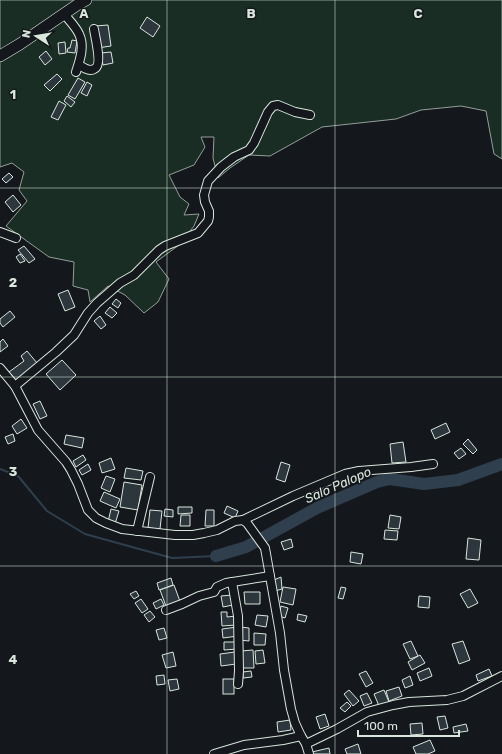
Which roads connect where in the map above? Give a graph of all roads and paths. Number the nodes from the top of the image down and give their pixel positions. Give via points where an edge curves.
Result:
1 (86, 0) edge
2 (64, 14) junction
3 (94, 29) dead end
4 (0, 56) edge
5 (310, 114) dead end
6 (0, 232) edge
7 (16, 238) dead end
8 (0, 368) edge
9 (14, 386) junction
10 (433, 464) dead end
11 (150, 477) dead end
12 (245, 521) junction
13 (137, 531) junction
14 (270, 576) junction
15 (232, 582) junction
16 (166, 610) dead end
17 (502, 676) edge
18 (238, 684) dead end
19 (301, 736) junction
20 (306, 744) junction
21 (214, 754) edge
22 (309, 754) edge

1 - 2 highway
2 - 3 street via 79,34 81,41 82,53 77,69 96,68 99,55
2 - 4 highway
5 - 9 street via 295,112 278,104 273,106 248,150 221,167 208,181 204,195 209,217 198,233 159,250 134,275 120,283 97,303 74,335
6 - 7 street
8 - 9 street
9 - 13 street via 38,430 71,470 88,510 106,523
10 - 12 street via 345,474 293,496
11 - 13 street
12 - 13 street via 193,535
12 - 14 street via 265,548
14 - 15 street
14 - 19 street via 291,709
15 - 16 street via 217,587 214,592
15 - 18 street via 238,616
17 - 20 street via 463,696 447,700 404,703 368,712
19 - 20 street
19 - 21 street via 244,745
20 - 22 street

